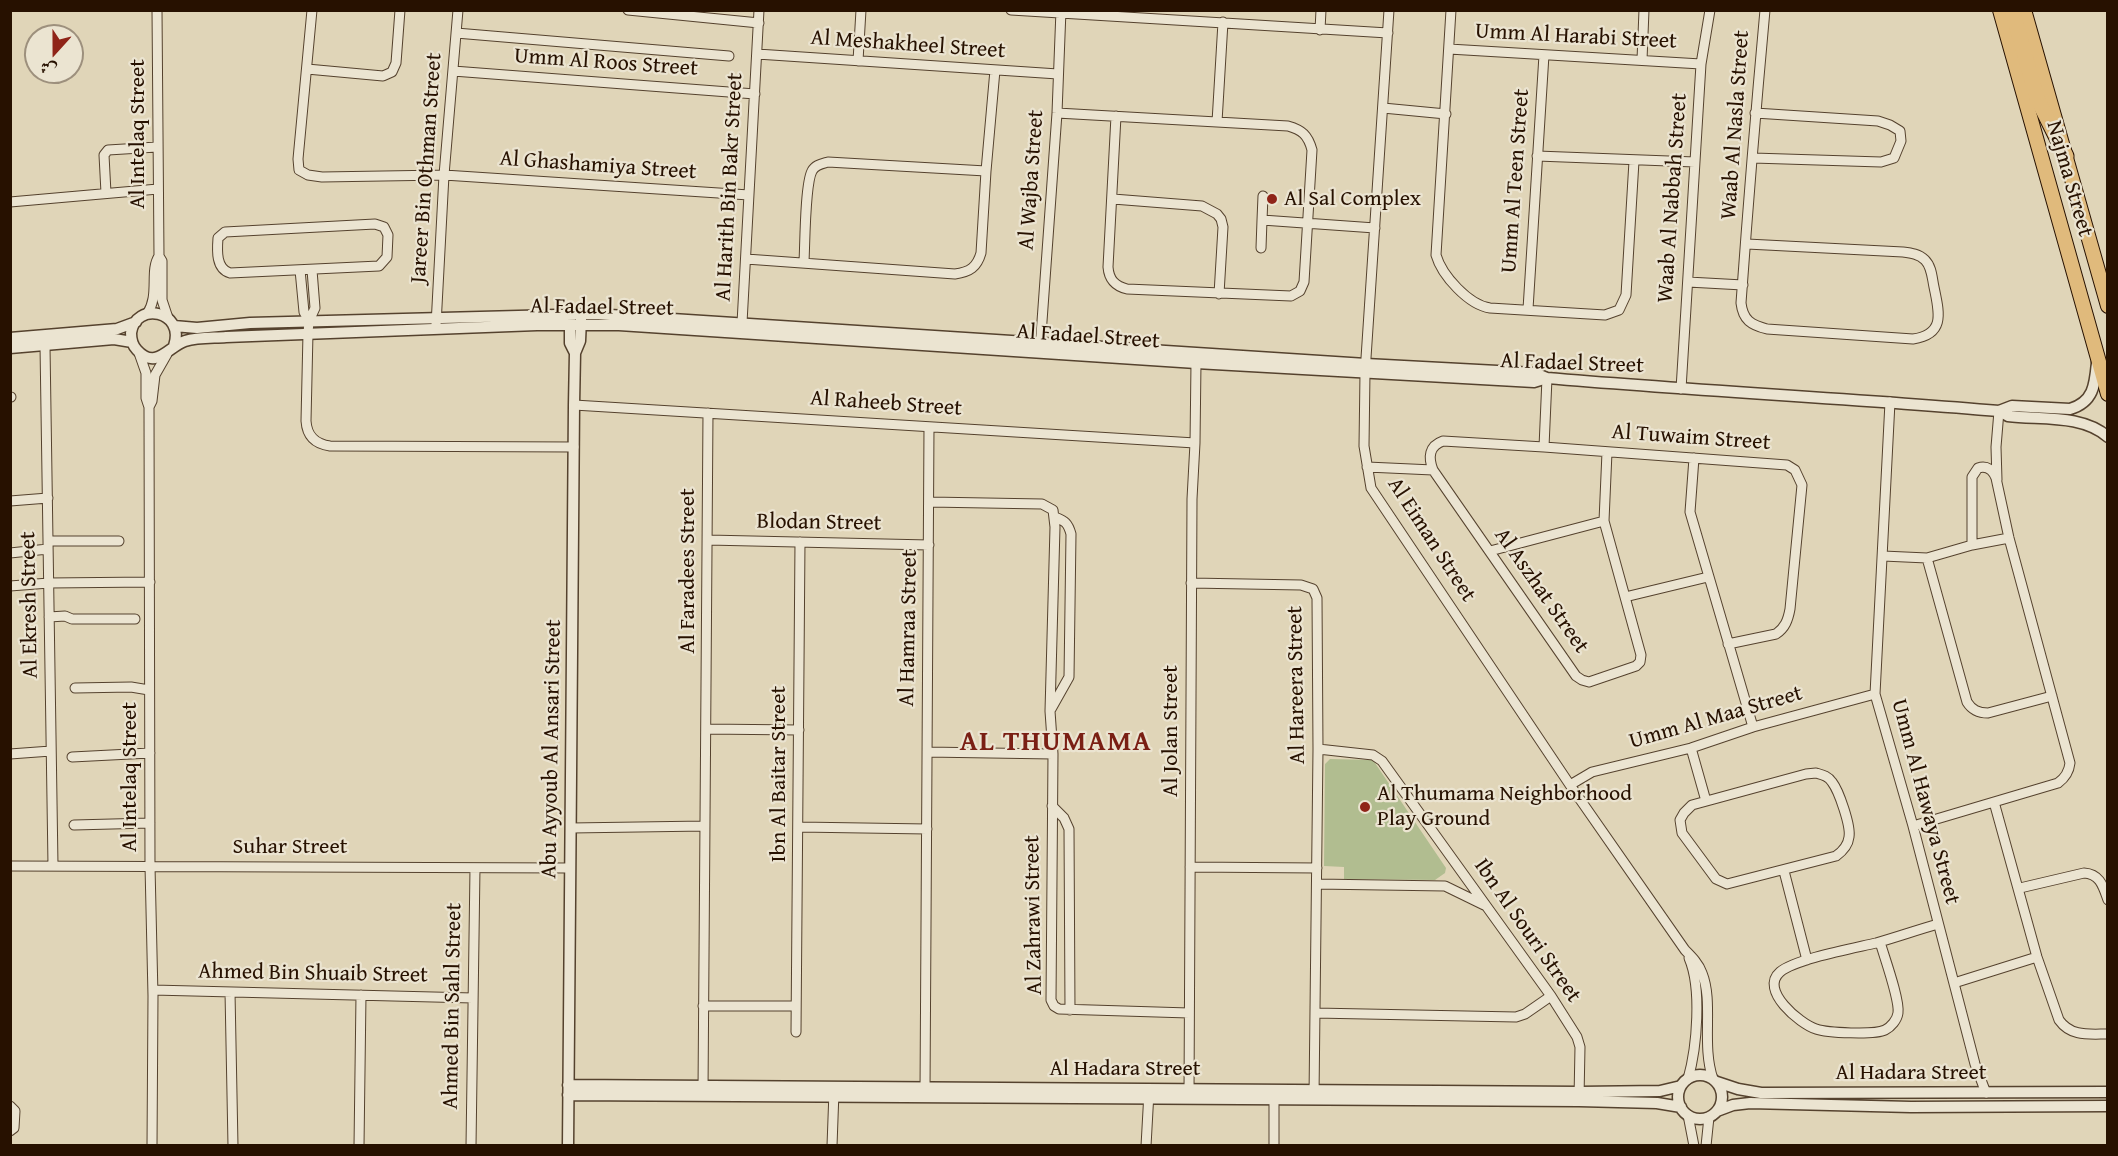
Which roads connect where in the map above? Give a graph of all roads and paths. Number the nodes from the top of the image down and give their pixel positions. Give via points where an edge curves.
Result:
1 (157, 10) edge
2 (312, 10) edge
3 (400, 10) edge
4 (458, 10) edge
5 (628, 10) edge
6 (759, 10) edge
7 (861, 10) edge
8 (1011, 10) edge
9 (1321, 10) edge
10 (1389, 10) edge
11 (1451, 10) edge
12 (1644, 10) edge
13 (1710, 10) edge
14 (1765, 10) edge
15 (2000, 10) edge
16 (2012, 10) edge
17 (2024, 10) edge
18 (1061, 12) edge
19 (1126, 14) edge
20 (1223, 22) junction
21 (759, 23) junction
22 (1320, 30) junction
23 (456, 33) junction
24 (1388, 33) junction
25 (1449, 49) junction
26 (757, 54) junction
27 (1544, 55) junction
28 (729, 56) dead end
29 (1642, 60) junction
30 (858, 61) junction
31 (1701, 64) junction
32 (306, 69) junction
33 (995, 70) junction
34 (453, 71) junction
35 (1058, 74) junction
36 (755, 94) junction
37 (1383, 108) junction
38 (1057, 113) junction
39 (1755, 113) junction
40 (1446, 114) junction
41 (1116, 116) junction
42 (1217, 122) junction
43 (158, 147) junction
44 (1537, 156) junction
45 (2066, 156) junction
46 (1753, 158) junction
47 (1634, 161) junction
48 (1695, 162) junction
49 (986, 171) junction
50 (444, 176) junction
51 (158, 189) junction
52 (106, 194) junction
53 (749, 195) junction
54 (1263, 196) dead end
55 (1113, 200) junction
56 (10, 202) edge
57 (1262, 220) junction
58 (1309, 223) junction
59 (1375, 228) junction
60 (1747, 244) junction
61 (1261, 248) dead end
62 (159, 256) junction
63 (746, 259) junction
64 (804, 262) junction
65 (300, 270) junction
66 (312, 270) junction
67 (1688, 282) junction
68 (1743, 285) junction
69 (1219, 294) junction
70 (2108, 306) edge
71 (1528, 309) junction
72 (147, 314) junction
73 (576, 319) junction
74 (309, 321) junction
75 (136, 322) junction
76 (171, 322) junction
77 (247, 323) junction
78 (436, 323) junction
79 (742, 323) junction
80 (702, 330) junction
81 (308, 333) junction
82 (243, 336) junction
83 (10, 338) edge
84 (132, 342) junction
85 (45, 346) junction
86 (10, 348) edge
87 (1040, 348) junction
88 (170, 350) junction
89 (139, 353) junction
90 (1238, 355) junction
91 (2097, 358) junction
92 (1196, 363) junction
93 (1366, 369) junction
94 (1547, 378) junction
95 (1681, 389) junction
96 (2108, 394) edge
97 (1890, 402) junction
98 (573, 405) junction
99 (149, 407) junction
100 (2000, 411) junction
101 (708, 413) junction
102 (929, 427) junction
103 (2108, 437) edge
104 (1195, 443) junction
105 (574, 447) junction
106 (1544, 447) junction
107 (1608, 452) junction
108 (1694, 458) junction
109 (1367, 467) junction
110 (1433, 470) junction
111 (1997, 482) junction
112 (48, 498) junction
113 (10, 501) edge
114 (930, 502) junction
115 (1055, 518) junction
116 (1604, 521) junction
117 (2009, 538) junction
118 (708, 540) junction
119 (119, 541) dead end
120 (800, 542) junction
121 (48, 545) junction
122 (929, 545) junction
123 (1972, 545) junction
124 (1490, 551) junction
125 (10, 553) edge
126 (1883, 556) junction
127 (1927, 558) junction
128 (1708, 576) junction
129 (150, 582) junction
130 (49, 583) junction
131 (1191, 583) junction
132 (10, 586) edge
133 (1625, 597) junction
134 (49, 619) junction
135 (135, 619) dead end
136 (1728, 644) junction
137 (149, 687) junction
138 (75, 688) dead end
139 (1875, 694) junction
140 (2052, 696) junction
141 (1050, 711) junction
142 (1753, 728) junction
143 (706, 729) junction
144 (799, 730) junction
145 (1691, 748) junction
146 (1318, 749) junction
147 (51, 751) junction
148 (927, 752) junction
149 (150, 753) junction
150 (10, 754) edge
151 (1053, 754) junction
152 (72, 757) dead end
153 (1570, 785) junction
154 (1706, 801) junction
155 (1994, 801) junction
156 (1052, 806) junction
157 (150, 823) junction
158 (74, 825) dead end
159 (705, 826) junction
160 (799, 826) junction
161 (1913, 826) junction
162 (571, 828) junction
163 (927, 829) junction
164 (53, 865) junction
165 (10, 866) edge
166 (150, 866) junction
167 (1190, 867) junction
168 (474, 868) junction
169 (570, 868) junction
170 (1317, 868) junction
171 (1784, 871) junction
172 (1317, 884) junction
173 (2020, 888) junction
174 (2108, 900) edge
175 (1488, 907) junction
176 (1938, 924) junction
177 (1880, 942) junction
178 (1685, 950) junction
179 (2037, 957) junction
180 (1807, 960) junction
181 (1954, 983) junction
182 (153, 990) junction
183 (230, 992) junction
184 (361, 994) junction
185 (1551, 996) junction
186 (473, 998) junction
187 (703, 1006) junction
188 (796, 1006) junction
189 (1070, 1010) junction
190 (1189, 1013) junction
191 (1315, 1013) junction
192 (796, 1032) dead end
193 (2108, 1034) edge
194 (1975, 1064) junction
195 (1715, 1081) junction
196 (1684, 1083) junction
197 (568, 1090) junction
198 (703, 1091) junction
199 (834, 1091) junction
200 (925, 1092) junction
201 (1968, 1092) junction
202 (2108, 1092) edge
203 (1986, 1093) junction
204 (1149, 1094) junction
205 (1189, 1094) junction
206 (1274, 1094) junction
207 (1314, 1095) junction
208 (1579, 1096) junction
209 (10, 1106) edge
210 (2108, 1106) edge
211 (1684, 1111) junction
212 (1713, 1114) junction
213 (10, 1131) edge
214 (152, 1146) edge
215 (233, 1146) edge
216 (359, 1146) edge
217 (471, 1146) edge
218 (568, 1146) edge
219 (832, 1146) edge
220 (1146, 1146) edge
221 (1274, 1146) edge
222 (1694, 1146) edge
223 (1706, 1146) edge

1 - 43 street, Al Intelaq Street
2 - 32 street
3 - 32 street via 392,72 383,76
4 - 23 street, Jareer Bin Othman Street
5 - 21 street
6 - 21 street, Al Harith Bin Bakr Street
7 - 30 street
8 - 18 street
9 - 22 street
10 - 24 street, Al Eiman Street
11 - 25 street
12 - 29 street
13 - 31 street, Waab Al Nabbah Street
14 - 39 street, Waab Al Nasla Street
15 - 91 main road, Najma Street
16 - 45 highway via 2037,98
17 - 45 main road, Najma Street
18 - 19 street
18 - 35 street, Al Wajba Street
19 - 20 street
20 - 22 street
20 - 42 street
21 - 26 street, Al Harith Bin Bakr Street
22 - 24 street
23 - 28 street
23 - 34 street, Jareer Bin Othman Street
24 - 37 street, Al Eiman Street
25 - 27 street, Umm Al Harabi Street
25 - 40 street
26 - 30 street, Al Meshakheel Street
26 - 36 street, Al Harith Bin Bakr Street
27 - 29 street, Umm Al Harabi Street
27 - 44 street, Umm Al Teen Street
29 - 31 street, Umm Al Harabi Street
30 - 33 street, Al Meshakheel Street
31 - 48 street, Waab Al Nabbah Street
32 - 50 street, Al Ghashamiya Street via 299,170 322,177
33 - 35 street, Al Meshakheel Street
33 - 49 street
34 - 36 street, Umm Al Roos Street
34 - 50 street, Jareer Bin Othman Street
35 - 38 street, Al Wajba Street
36 - 53 street, Al Harith Bin Bakr Street
37 - 40 street
37 - 59 street, Al Eiman Street
38 - 41 street
38 - 87 street, Al Wajba Street
39 - 46 street, Waab Al Nasla Street
39 - 46 street via 1878,121 1900,131 1901,141 1893,158 1881,162
40 - 71 street via 1438,262 1470,301 1480,307
41 - 42 street
41 - 55 street
42 - 58 street via 1288,126 1306,134 1312,150
43 - 51 street, Al Intelaq Street
43 - 52 street via 108,150 104,155
44 - 47 street
44 - 71 street, Umm Al Teen Street
45 - 70 main road, Najma Street
46 - 60 street, Waab Al Nasla Street
47 - 48 street
47 - 71 street via 1626,295 1619,310 1605,315
48 - 67 street, Waab Al Nabbah Street
49 - 64 street via 819,164 813,168 808,182
49 - 64 street via 981,253 974,267 966,272
50 - 53 street, Al Ghashamiya Street
50 - 78 street, Jareer Bin Othman Street
51 - 52 street
51 - 62 street, Al Intelaq Street
52 - 56 street
53 - 63 street, Al Harith Bin Bakr Street
54 - 57 street
55 - 69 street via 1202,207 1217,214 1222,227
55 - 69 street via 1108,267 1112,281 1127,289
57 - 58 street
57 - 61 street
58 - 59 street
58 - 69 street via 1304,282 1296,295
59 - 93 street, Al Eiman Street
60 - 68 street, Waab Al Nasla Street
60 - 68 street, Waab Al Nasla Street via 1919,255 1930,266 1939,317 1931,333 1913,339 1767,329 1755,326 1743,312
62 - 72 street, Al Intelaq Street via 155,262 154,298
62 - 76 street, Al Intelaq Street via 163,307
63 - 64 street
63 - 79 street, Al Harith Bin Bakr Street
65 - 66 street
65 - 66 street via 227,273 219,264 218,238 229,231 375,224 388,232 388,254 383,264
65 - 74 street via 304,312
66 - 74 street via 315,308
67 - 68 street
67 - 95 street, Waab Al Nabbah Street
72 - 75 street
72 - 76 street via 158,314
73 - 78 street, Al Fadael Street
73 - 79 street
73 - 80 street, Al Fadael Street
73 - 98 street, Abu Ayyoub Al Ansari Street via 580,341 575,353
74 - 77 street
74 - 78 street
74 - 81 street
75 - 83 street via 117,329
75 - 84 street
76 - 77 street via 197,328
76 - 88 street via 176,336
77 - 82 street
78 - 81 street, Al Fadael Street
79 - 80 street, Al Harith Bin Bakr Street via 736,328
79 - 87 street
80 - 87 street, Al Fadael Street
81 - 82 street, Al Fadael Street
81 - 105 street via 306,421 317,442 330,446
82 - 88 street, Al Fadael Street via 192,339
84 - 85 street via 114,339
84 - 89 street
85 - 86 street
85 - 112 street, Al Ekresh Street
87 - 90 street
87 - 92 street, Al Fadael Street
88 - 89 street via 155,358
88 - 99 street, Al Intelaq Street via 155,375
89 - 99 street, Al Intelaq Street via 146,373
90 - 92 street via 1200,358
90 - 93 street
91 - 96 main road, Najma Street
91 - 100 street, Al Fadael Street via 2091,395 2079,406 2012,406
92 - 93 street, Al Fadael Street via 1308,370 1313,365
92 - 104 street, Al Jolan Street
93 - 94 street, Al Fadael Street via 1534,382
93 - 94 street via 1427,367 1535,373
93 - 109 street, Al Eiman Street
94 - 95 street, Al Fadael Street
94 - 106 street
95 - 97 street, Al Fadael Street
97 - 100 street, Al Fadael Street
97 - 126 street, Umm Al Hawaya Street
98 - 101 street, Al Raheeb Street
98 - 105 street, Abu Ayyoub Al Ansari Street
99 - 129 street, Al Intelaq Street
100 - 103 street, Al Fadael Street via 2008,416 2085,424
100 - 111 street
101 - 102 street, Al Raheeb Street
101 - 118 street, Al Faradees Street
102 - 104 street, Al Raheeb Street
102 - 114 street, Al Hamraa Street
104 - 131 street, Al Jolan Street
105 - 162 street, Abu Ayyoub Al Ansari Street
106 - 107 street, Al Tuwaim Street
106 - 110 street, Al Tuwaim Street via 1443,441 1435,443 1430,454
107 - 108 street, Al Tuwaim Street
107 - 116 street, Al Aszhat Street
108 - 128 street via 1690,512
108 - 136 street, Al Tuwaim Street via 1787,465 1795,470 1802,485 1787,622 1776,634
109 - 110 street
109 - 153 street, Al Eiman Street via 1376,497
110 - 124 street, Al Aszhat Street
111 - 117 street
111 - 123 street via 1987,467 1974,472
112 - 113 street
112 - 121 street, Al Ekresh Street
114 - 115 street via 1042,504 1053,510
114 - 122 street, Al Hamraa Street
115 - 141 street, Al Zahrawi Street
115 - 141 street via 1069,525 1071,534 1069,677
116 - 124 street
116 - 133 street, Al Aszhat Street
117 - 123 street
117 - 140 street
118 - 120 street, Blodan Street
118 - 143 street, Al Faradees Street
119 - 121 street
120 - 122 street, Blodan Street
120 - 144 street, Ibn Al Baitar Street
121 - 125 street
121 - 130 street, Al Ekresh Street
122 - 148 street, Al Hamraa Street
123 - 127 street
124 - 133 street, Al Aszhat Street via 1582,680 1589,682 1640,662
126 - 127 street
126 - 139 street, Umm Al Hawaya Street
127 - 140 street via 1971,708 1988,713
128 - 133 street
128 - 136 street
129 - 130 street
129 - 137 street, Al Intelaq Street
130 - 132 street
130 - 134 street, Al Ekresh Street
131 - 146 street, Al Hareera Street via 1301,585 1313,589 1317,598
131 - 167 street, Al Jolan Street
134 - 135 street
134 - 147 street, Al Ekresh Street
136 - 142 street
137 - 138 street via 135,684
137 - 149 street, Al Intelaq Street
139 - 142 street, Umm Al Maa Street
139 - 161 street, Umm Al Hawaya Street
140 - 155 street via 2070,763 2067,774 2058,783
141 - 151 street, Al Zahrawi Street
142 - 145 street, Umm Al Maa Street
143 - 144 street
143 - 159 street, Al Faradees Street
144 - 160 street, Ibn Al Baitar Street
145 - 153 street, Umm Al Maa Street via 1592,772
145 - 154 street
146 - 170 street, Al Hareera Street
146 - 175 street, Ibn Al Souri Street via 1373,755 1383,761
147 - 150 street
147 - 164 street, Al Ekresh Street
148 - 151 street
148 - 163 street, Al Hamraa Street
149 - 152 street
149 - 157 street, Al Intelaq Street
151 - 156 street, Al Zahrawi Street
153 - 178 street, Al Eiman Street
154 - 171 street via 1688,808 1680,827 1716,879 1733,884
154 - 171 street via 1806,774 1826,775 1837,791 1849,830 1848,844 1836,856
155 - 161 street
155 - 173 street
156 - 189 street, Al Zahrawi Street via 1069,829
156 - 189 street, Al Zahrawi Street via 1051,1000 1059,1009
157 - 158 street
157 - 166 street, Al Intelaq Street
159 - 162 street
159 - 187 street, Al Faradees Street
160 - 163 street
160 - 188 street, Ibn Al Baitar Street
161 - 176 street, Umm Al Hawaya Street
162 - 169 street, Abu Ayyoub Al Ansari Street
163 - 200 street, Al Hamraa Street
164 - 165 street, Suhar Street
164 - 166 street, Suhar Street
166 - 168 street, Suhar Street
166 - 182 street, Al Intelaq Street
167 - 170 street
167 - 190 street, Al Jolan Street
168 - 169 street, Suhar Street
168 - 186 street, Ahmed Bin Sahl Street
169 - 197 street, Abu Ayyoub Al Ansari Street
170 - 172 street, Al Hareera Street
171 - 180 street
172 - 175 street via 1445,886
172 - 191 street, Al Hareera Street
173 - 174 street via 2090,873 2101,881
173 - 179 street
175 - 185 street, Ibn Al Souri Street
176 - 177 street
176 - 181 street, Umm Al Hawaya Street
177 - 180 street
177 - 180 street via 1898,1006 1894,1023 1884,1031 1833,1033 1815,1029 1788,1009 1778,998 1774,981 1782,970
178 - 195 street, Al Eiman Street via 1702,973 1707,1053
178 - 196 street, Al Eiman Street via 1696,993 1694,1055
179 - 181 street
179 - 193 street via 2062,1026 2079,1034
181 - 194 street, Umm Al Hawaya Street
182 - 183 street, Ahmed Bin Shuaib Street
182 - 214 street, Al Intelaq Street
183 - 184 street, Ahmed Bin Shuaib Street
183 - 215 street
184 - 186 street, Ahmed Bin Shuaib Street
184 - 216 street
185 - 191 street via 1516,1017
185 - 208 street, Ibn Al Souri Street via 1580,1047
186 - 217 street, Ahmed Bin Sahl Street
187 - 188 street
187 - 198 street, Al Faradees Street
188 - 192 street, Ibn Al Baitar Street
189 - 190 street, Al Zahrawi Street
190 - 205 street, Al Jolan Street
191 - 207 street, Al Hareera Street
194 - 201 street, Umm Al Hawaya Street via 1975,1077
194 - 203 street, Umm Al Hawaya Street
195 - 196 street via 1703,1075
195 - 201 street, Al Hadara Street via 1761,1093
195 - 212 street via 1722,1097
196 - 208 street, Al Hadara Street via 1660,1091
196 - 211 street via 1678,1097
197 - 198 street, Al Hadara Street
197 - 218 street, Abu Ayyoub Al Ansari Street
198 - 199 street, Al Hadara Street
199 - 200 street, Al Hadara Street
199 - 219 street
200 - 204 street, Al Hadara Street
201 - 203 street, Al Hadara Street
202 - 203 street, Al Hadara Street
204 - 205 street, Al Hadara Street
204 - 220 street
205 - 206 street, Al Hadara Street
206 - 207 street, Al Hadara Street
206 - 221 street
207 - 208 street, Al Hadara Street
208 - 211 street, Al Hadara Street via 1657,1103
209 - 213 street via 15,1111 15,1120
210 - 212 street, Al Hadara Street via 1750,1103
211 - 212 street via 1698,1119
211 - 222 street
212 - 223 street

